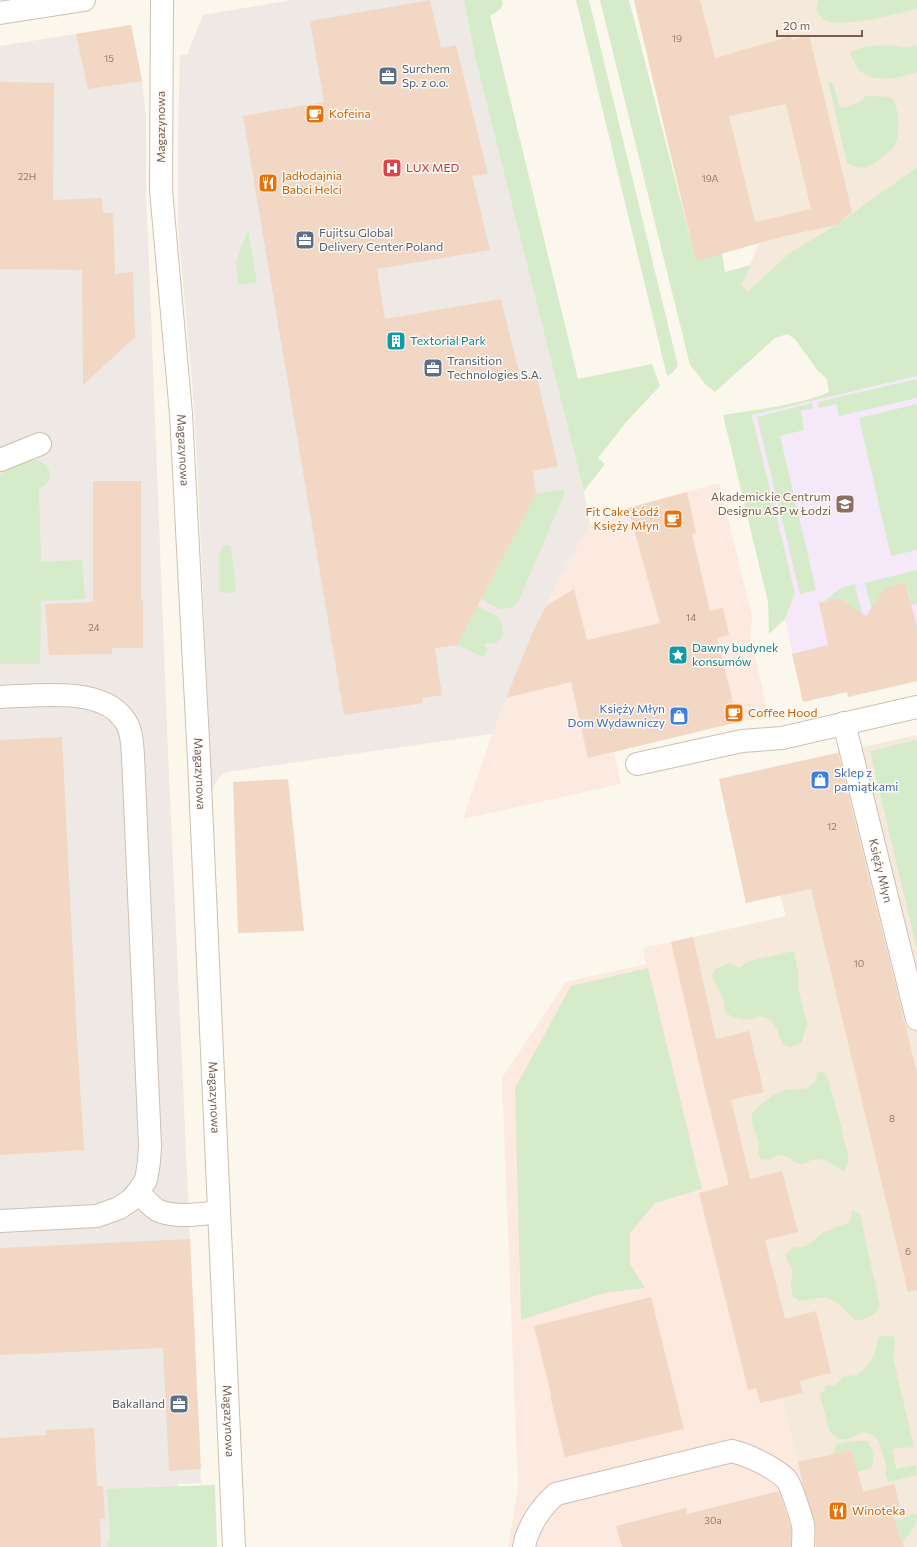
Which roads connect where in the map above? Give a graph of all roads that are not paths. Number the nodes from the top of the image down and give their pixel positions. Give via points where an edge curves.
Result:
1 (84, 0) edge
2 (162, 0) edge
3 (0, 13) edge
4 (40, 444) dead end
5 (0, 460) edge
6 (0, 697) edge
7 (917, 707) edge
8 (844, 723) junction
9 (637, 764) dead end
10 (917, 1019) edge
11 (138, 1192) junction
12 (219, 1212) junction
13 (0, 1221) edge
14 (234, 1547) edge
15 (524, 1547) edge
16 (803, 1547) edge

1 - 3 street
2 - 12 street, Magazynowa via 161,190 182,422 200,760
4 - 5 street
6 - 11 street via 89,697 104,702 117,711 124,718 130,732 134,762 150,1146 146,1180
7 - 8 street
8 - 9 street via 782,738 742,742
8 - 10 street, Księży Młyn
11 - 12 street via 158,1211 173,1214
11 - 13 street via 126,1204 97,1216
12 - 14 street, Magazynowa
15 - 16 street via 525,1536 556,1494 732,1451 766,1465 787,1480 802,1525

